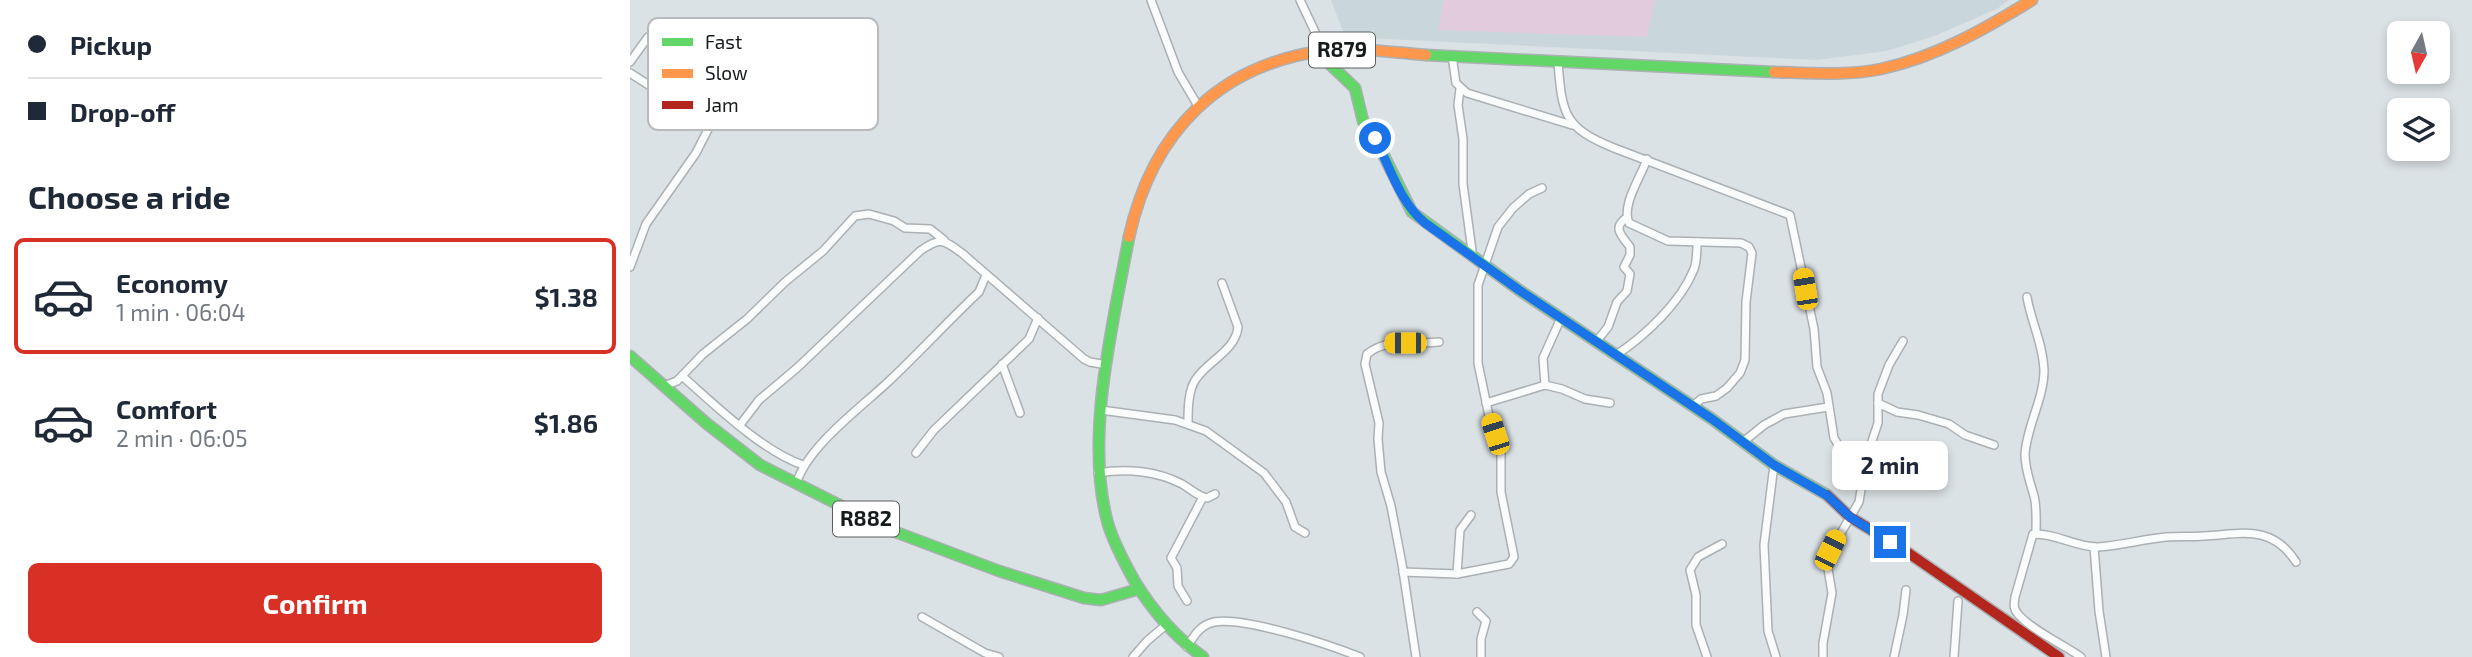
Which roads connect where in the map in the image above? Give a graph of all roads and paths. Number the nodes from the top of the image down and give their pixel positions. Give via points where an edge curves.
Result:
1 (1152, 0) edge
2 (1300, 0) edge
3 (2032, 0) edge
4 (648, 37) dead end
5 (1320, 52) junction
6 (1451, 56) junction
7 (630, 62) edge
8 (1558, 62) junction
9 (630, 73) edge
10 (648, 85) edge
11 (1461, 89) junction
12 (1198, 106) junction
13 (1572, 124) junction
14 (708, 130) edge
15 (1647, 159) junction
16 (1542, 188) dead end
17 (1626, 218) junction
18 (945, 241) junction
19 (1697, 242) junction
20 (1473, 258) junction
21 (1484, 265) junction
22 (630, 267) edge
23 (986, 275) junction
24 (1222, 284) dead end
25 (999, 285) junction
26 (979, 292) junction
27 (2027, 297) dead end
28 (1038, 317) junction
29 (1561, 318) junction
30 (1903, 341) dead end
31 (1439, 342) dead end
32 (1596, 342) junction
33 (1616, 355) junction
34 (630, 356) edge
35 (1002, 364) junction
36 (1107, 365) junction
37 (682, 376) junction
38 (1545, 385) junction
39 (664, 386) junction
40 (1486, 403) junction
41 (1610, 403) dead end
42 (1878, 403) junction
43 (1693, 406) junction
44 (1828, 407) junction
45 (1101, 410) junction
46 (1020, 413) dead end
47 (1188, 424) junction
48 (740, 425) junction
49 (1744, 442) junction
50 (1994, 445) dead end
51 (916, 453) dead end
52 (1866, 459) junction
53 (803, 465) junction
54 (1774, 465) junction
55 (1098, 473) junction
56 (796, 484) junction
57 (1215, 494) dead end
58 (1203, 497) junction
59 (1471, 515) dead end
60 (1850, 517) junction
61 (1305, 533) dead end
62 (2036, 534) junction
63 (1722, 544) dead end
64 (2094, 547) junction
65 (2296, 562) dead end
66 (1403, 572) junction
67 (1457, 574) junction
68 (1139, 589) junction
69 (1906, 590) dead end
70 (1188, 601) dead end
71 (1958, 601) dead end
72 (1477, 612) dead end
73 (922, 617) dead end
74 (1162, 621) junction
75 (1187, 647) junction
76 (999, 657) edge
77 (1133, 657) edge
78 (1203, 657) edge
79 (1360, 657) edge
80 (1416, 657) edge
81 (1481, 657) edge
82 (1707, 657) edge
83 (1776, 657) edge
84 (1823, 657) edge
85 (1894, 657) edge
86 (1954, 657) edge
87 (2059, 657) edge
88 (2081, 657) edge
89 (2106, 657) edge

1 - 12 street via 1178,72
2 - 5 street
3 - 8 main road, R879 via 1972,35 1880,69 1806,73
4 - 7 street
5 - 6 main road, R879
5 - 12 main road, R879 via 1280,59 1248,72
5 - 20 main road via 1354,88 1363,121 1412,212
6 - 8 main road, R879
6 - 11 street via 1454,78
8 - 13 street via 1562,102
9 - 10 street
11 - 13 street
11 - 20 street via 1463,184
12 - 36 main road, R879 via 1156,159 1138,196 1126,242
13 - 15 street via 1604,144
14 - 22 street via 646,224
15 - 17 street
15 - 44 street via 1790,215
16 - 21 street via 1529,194 1503,220
17 - 19 street via 1635,227 1668,241
17 - 32 street via 1618,228 1630,247 1624,267 1630,274 1629,284
18 - 23 street
18 - 37 street via 930,229 905,228 869,214 855,216 823,251
18 - 48 street via 933,242 920,251 758,400
19 - 33 street via 1689,280 1650,329
19 - 43 street via 1741,243 1749,247 1752,261 1744,327 1747,349 1740,373 1716,396 1700,399
20 - 21 main road
21 - 29 main road
21 - 40 street via 1478,285 1476,348
23 - 25 street
23 - 26 street
24 - 47 street via 1237,333 1195,380
25 - 26 street
25 - 28 street
26 - 53 street
27 - 62 street via 2044,372 2025,454 2035,499
28 - 35 street via 1029,339
28 - 36 street via 1084,359
29 - 32 main road
29 - 38 street via 1543,358
30 - 42 street via 1882,381
31 - 66 street via 1379,346 1365,364 1377,406 1381,472
32 - 33 main road
33 - 43 main road
34 - 39 main road, R882
35 - 46 street
35 - 51 street
36 - 45 main road, R879
37 - 39 street
37 - 48 street
38 - 40 street
38 - 41 street
39 - 56 main road, R882 via 760,465
40 - 67 street via 1501,452 1501,492 1514,557 1509,564
42 - 50 street via 1949,424
42 - 52 street via 1878,423
43 - 49 main road
44 - 49 street via 1784,414
44 - 52 street via 1836,444
45 - 47 street
45 - 55 main road, R879
47 - 61 street via 1206,431 1264,473 1284,500 1296,529
48 - 53 street
49 - 54 main road
52 - 60 street via 1859,502
53 - 56 street
54 - 60 main road via 1828,496
54 - 83 street via 1764,545 1768,631
55 - 58 street via 1154,474
55 - 68 main road, R879 via 1110,530
56 - 68 main road, R882 via 885,528 1084,598 1109,599
57 - 58 street
58 - 70 street via 1171,558 1178,568 1178,586
59 - 67 street via 1460,530
60 - 84 street via 1829,557 1832,593
60 - 87 main road
62 - 64 street
62 - 88 street via 2031,538 2014,607 2028,622
63 - 82 street via 1698,557 1690,570 1696,625
64 - 65 street via 2244,531 2272,539
64 - 89 street
66 - 67 street
66 - 80 street
68 - 74 main road, R879
69 - 85 street
71 - 86 street
72 - 81 street via 1486,621
73 - 76 street
74 - 75 main road, R879
74 - 77 street
75 - 78 main road, R879
75 - 79 street via 1203,626 1230,621 1256,624

